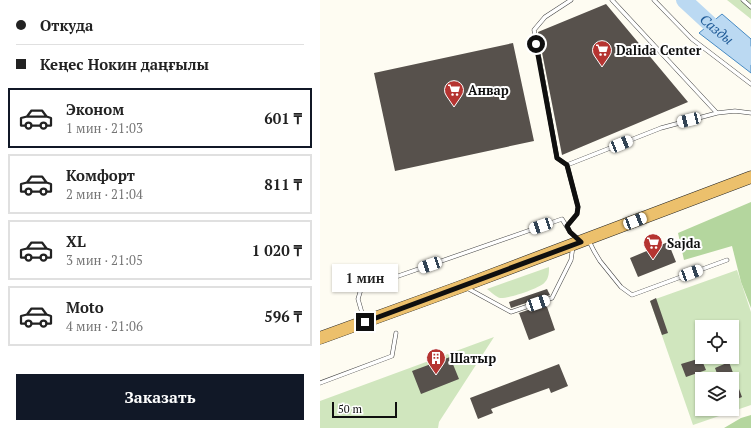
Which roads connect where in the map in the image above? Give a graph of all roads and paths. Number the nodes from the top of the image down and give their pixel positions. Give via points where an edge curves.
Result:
1 (571, 0) edge
2 (612, 0) edge
3 (654, 0) edge
4 (742, 0) edge
5 (751, 7) edge
6 (751, 84) edge
7 (717, 113) junction
8 (751, 113) edge
9 (567, 165) junction
10 (751, 177) edge
11 (567, 226) junction
12 (581, 242) junction
13 (727, 260) dead end
14 (460, 287) junction
15 (365, 322) junction
16 (338, 331) junction
17 (396, 333) dead end
18 (320, 334) edge
19 (320, 338) edge
20 (320, 383) edge

1 - 9 lane via 545,17 534,30 557,158
2 - 7 lane
3 - 6 lane via 692,39
4 - 5 lane
7 - 8 lane
7 - 9 lane via 661,128
9 - 11 lane via 578,207 577,214
10 - 12 highway
11 - 12 lane
11 - 15 lane via 562,219 361,289 358,299
12 - 13 lane via 594,251 622,287 632,295
12 - 14 highway
12 - 14 lane via 552,298 511,312
14 - 15 highway
15 - 16 highway
16 - 18 highway
16 - 19 highway
17 - 20 lane via 392,356

